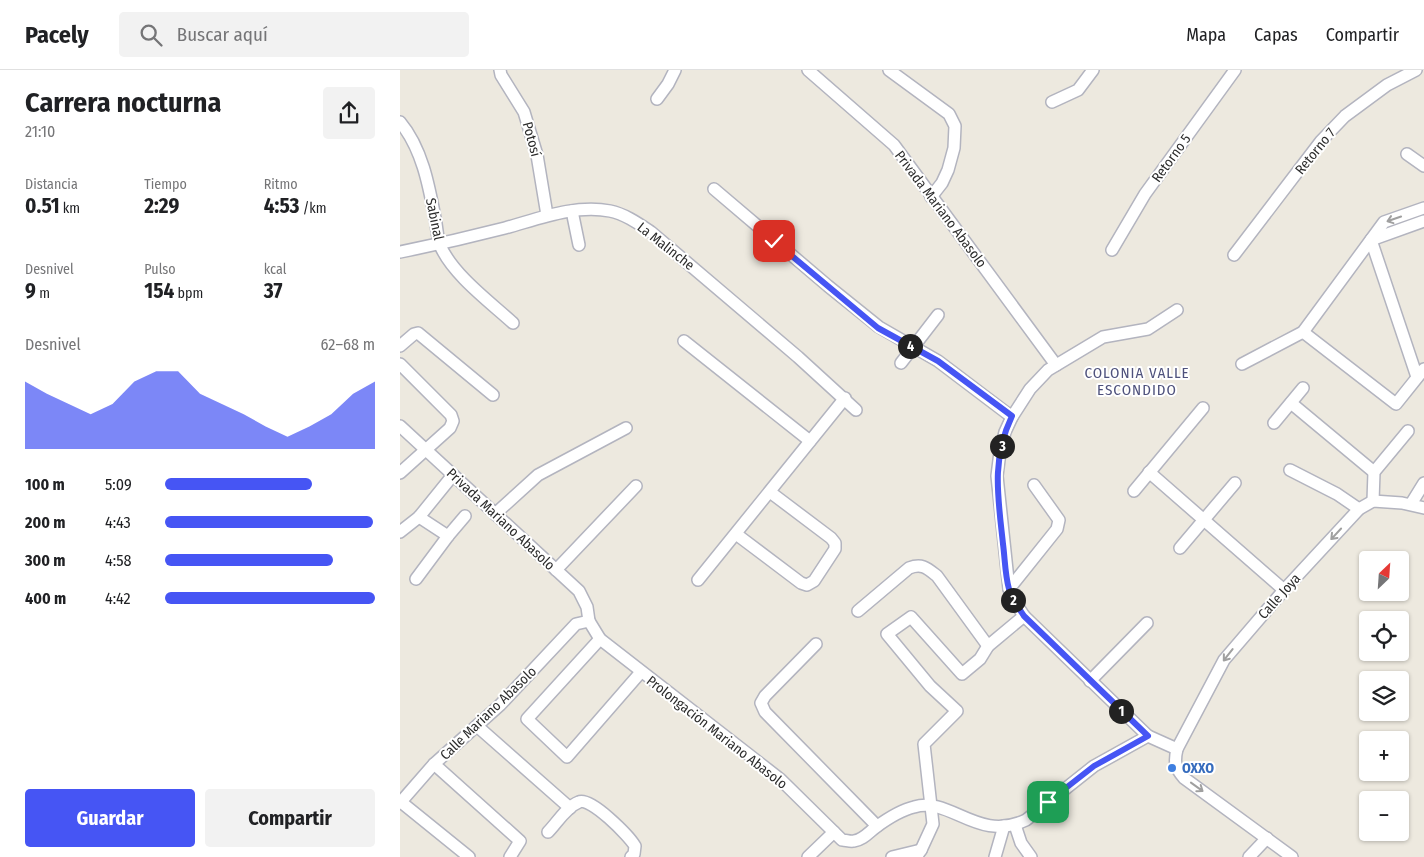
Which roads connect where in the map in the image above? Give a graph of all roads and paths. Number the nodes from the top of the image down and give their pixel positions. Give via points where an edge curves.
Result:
1 (500, 70) edge
2 (675, 70) edge
3 (808, 70) edge
4 (889, 70) edge
5 (1093, 70) edge
6 (1235, 70) edge
7 (1416, 70) edge
8 (657, 99) dead end
9 (1052, 102) dead end
10 (400, 122) edge
11 (1407, 154) dead end
12 (1424, 166) edge
13 (714, 189) dead end
14 (931, 197) junction
15 (1424, 208) edge
16 (572, 212) junction
17 (547, 215) junction
18 (1424, 221) edge
19 (1372, 240) junction
20 (440, 244) junction
21 (579, 245) dead end
22 (1112, 250) dead end
23 (400, 252) edge
24 (1234, 255) dead end
25 (1177, 310) dead end
26 (938, 315) dead end
27 (513, 323) dead end
28 (1303, 332) junction
29 (684, 341) dead end
30 (400, 346) edge
31 (914, 348) junction
32 (901, 363) dead end
33 (400, 364) edge
34 (1242, 364) dead end
35 (1056, 365) junction
36 (1421, 373) edge
37 (1303, 388) dead end
38 (493, 394) dead end
39 (845, 398) junction
40 (1291, 403) junction
41 (1203, 408) dead end
42 (856, 410) dead end
43 (1012, 416) junction
44 (1274, 423) dead end
45 (400, 426) edge
46 (626, 428) dead end
47 (1408, 431) dead end
48 (810, 441) junction
49 (426, 450) junction
50 (1290, 470) dead end
51 (1149, 472) junction
52 (1374, 472) junction
53 (400, 473) edge
54 (453, 475) junction
55 (1235, 483) dead end
56 (1424, 483) edge
57 (636, 486) dead end
58 (1034, 486) dead end
59 (1134, 491) dead end
60 (770, 492) junction
61 (1374, 501) junction
62 (1411, 504) junction
63 (1424, 508) edge
64 (1359, 509) junction
65 (496, 514) junction
66 (465, 516) dead end
67 (419, 517) junction
68 (1204, 521) junction
69 (400, 532) edge
70 (736, 534) junction
71 (448, 536) junction
72 (1180, 548) dead end
73 (556, 570) junction
74 (416, 579) dead end
75 (698, 580) dead end
76 (1009, 589) junction
77 (1284, 590) junction
78 (858, 611) dead end
79 (1024, 616) junction
80 (589, 621) junction
81 (1147, 623) dead end
82 (600, 639) junction
83 (816, 644) dead end
84 (988, 646) junction
85 (640, 672) junction
86 (1090, 681) junction
87 (477, 726) junction
88 (1148, 736) junction
89 (1177, 749) junction
90 (434, 764) junction
91 (400, 803) edge
92 (931, 806) junction
93 (570, 808) junction
94 (1009, 825) junction
95 (877, 826) junction
96 (548, 832) dead end
97 (834, 832) junction
98 (1267, 838) junction
99 (919, 854) edge
100 (469, 857) edge
101 (510, 857) edge
102 (631, 857) edge
103 (808, 857) edge
104 (892, 857) edge
105 (995, 857) edge
106 (1031, 857) edge
107 (1249, 857) edge
108 (1292, 857) edge

1 - 17 street, Potosí via 524,112 537,155
2 - 8 street
3 - 14 street, Privada Mariano Abasolo via 894,145
4 - 14 street via 949,114 955,126 948,170
5 - 9 street via 1078,90
6 - 22 street, Retorno 5 via 1145,194
7 - 24 street, Retorno 7 via 1387,85 1345,116 1321,141
10 - 20 street, Sabinal via 420,157
11 - 12 street
13 - 31 street via 878,328
14 - 35 street, Privada Mariano Abasolo
15 -> 19 street via 1384,222
16 - 17 street, La Malinche
16 - 21 street
16 - 39 street, La Malinche via 611,211 651,232
17 - 20 street, La Malinche
18 - 19 street
19 - 28 street
19 - 36 street
20 - 23 street, La Malinche
20 - 27 street, Sabinal via 467,282
25 - 35 street via 1148,329 1103,337
26 - 31 street
28 - 34 street
28 - 36 street via 1396,404
29 - 48 street
30 - 38 street via 418,333
31 - 32 street
31 - 43 street via 938,361
33 - 49 street via 451,415 453,421 450,428
35 - 43 street via 1030,389
37 - 40 street
39 - 42 street, La Malinche
39 - 48 street
40 - 44 street
40 - 52 street
41 - 51 street
43 - 76 street via 1005,432 997,476
45 - 49 street, Privada Mariano Abasolo
46 - 65 street via 538,475
47 - 52 street
48 - 60 street
49 - 53 street
49 - 54 street, Privada Mariano Abasolo
50 - 64 street
51 - 59 street
51 - 68 street
52 - 61 street
54 - 65 street, Privada Mariano Abasolo
54 - 67 street
55 - 68 street
56 - 62 street
57 - 73 street
58 - 76 street via 1059,520 1058,529
60 - 70 street
60 - 70 street via 834,543 835,549 814,581 808,585 801,582
61 - 62 street
61 - 64 street, Calle Joya
62 - 63 street
64 -> 77 street, Calle Joya
65 - 73 street, Privada Mariano Abasolo
66 - 71 street
67 - 69 street
67 - 71 street
68 - 72 street
68 - 77 street
70 - 75 street
71 - 74 street
73 - 80 street, Privada Mariano Abasolo via 579,591 588,607
76 - 79 street
77 -> 89 street, Calle Joya via 1224,660
78 - 84 street via 909,568 917,565 937,576
79 - 84 street
79 - 86 street
80 - 82 street, Prolongación Mariano Abasolo
80 - 87 street, Calle Mariano Abasolo via 576,624
81 - 86 street
82 - 85 street, Prolongación Mariano Abasolo
82 - 85 street via 526,719 567,757
83 - 95 street via 761,703 765,712
84 - 92 street via 980,659 962,674 911,617 887,634 930,686 957,711 924,744
85 - 97 street, Prolongación Mariano Abasolo via 780,779
86 - 88 street
87 - 90 street, Calle Mariano Abasolo
87 - 93 street
88 - 89 street
88 - 94 street via 1094,766 1026,820
89 -> 98 street via 1174,760 1180,774
90 - 91 street, Calle Mariano Abasolo
90 - 101 street via 520,841
91 - 100 street
92 - 94 street, Prolongación Mariano Abasolo via 990,827
92 - 95 street, Prolongación Mariano Abasolo via 915,806
92 - 99 street via 933,824
93 - 96 street
93 - 102 street via 585,800 595,806 631,839 635,846
94 - 105 street
94 - 106 street
95 - 97 street, Prolongación Mariano Abasolo via 862,839 852,842 842,840
97 - 103 street
98 - 107 street
98 - 108 street
99 - 104 street

